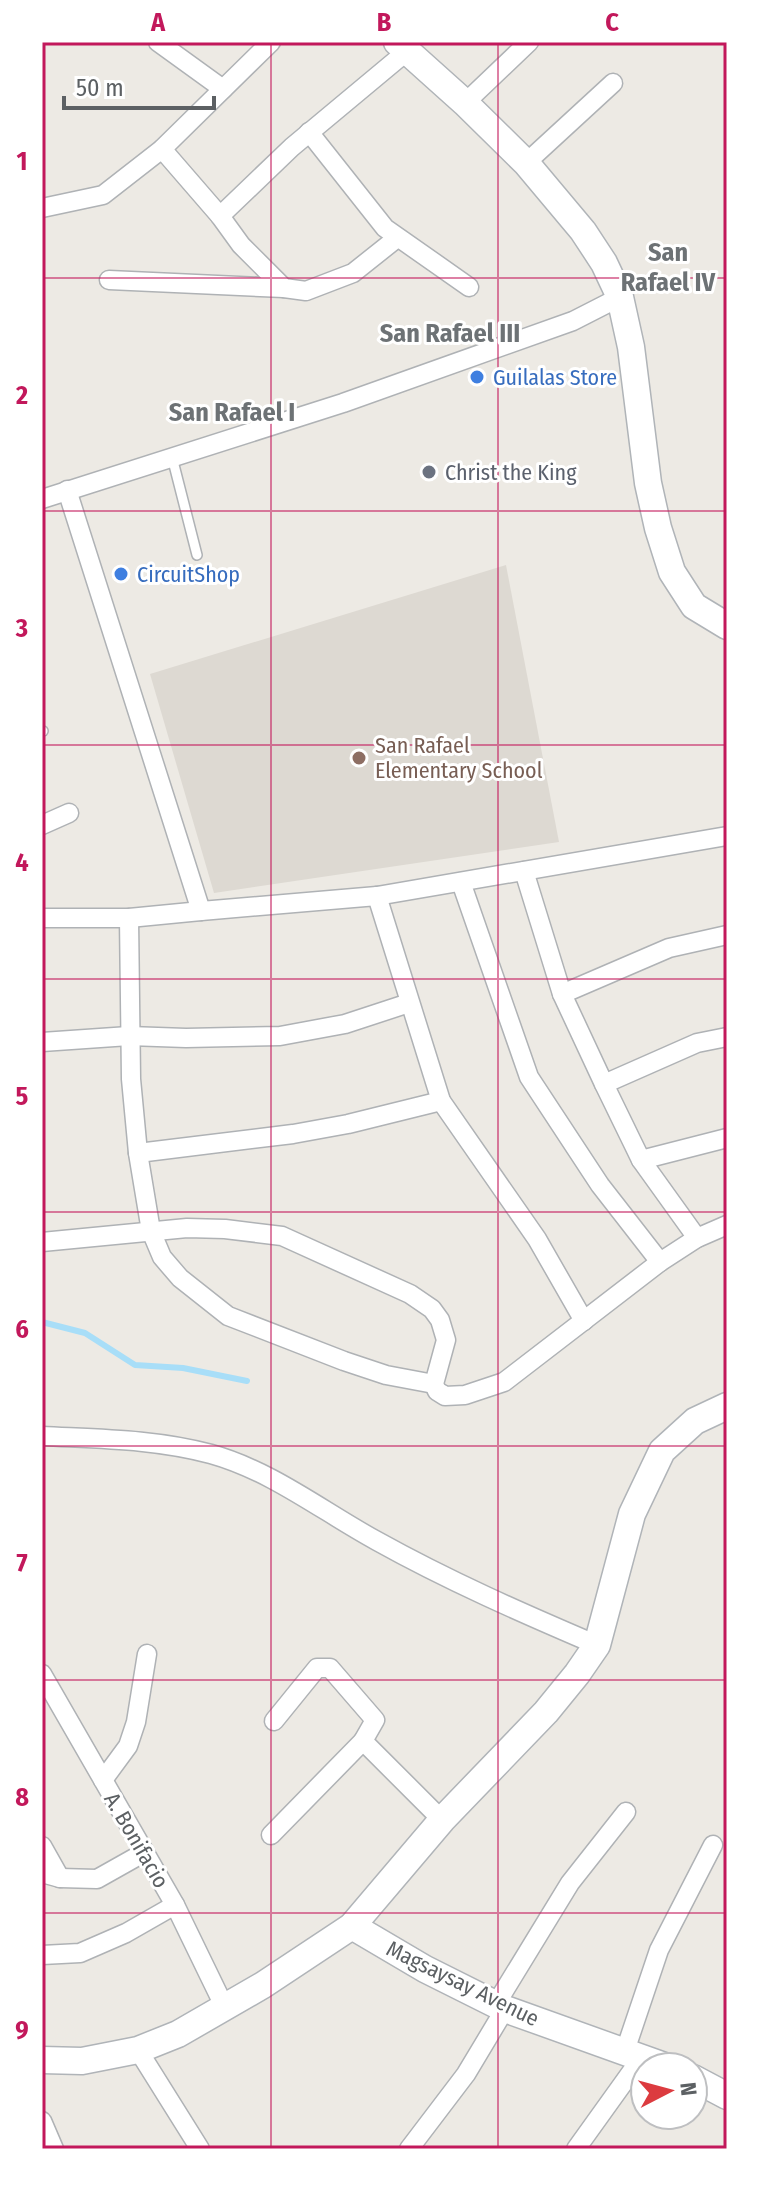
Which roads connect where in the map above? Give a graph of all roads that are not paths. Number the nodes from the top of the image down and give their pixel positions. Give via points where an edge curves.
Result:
1 (158, 42) edge
2 (271, 42) edge
3 (523, 44) edge
4 (401, 47) edge
5 (613, 83) dead end
6 (223, 89) junction
7 (465, 103) junction
8 (309, 132) junction
9 (162, 149) junction
10 (526, 163) junction
11 (42, 208) edge
12 (220, 216) junction
13 (397, 238) junction
14 (109, 280) dead end
15 (469, 287) dead end
16 (284, 288) junction
17 (620, 297) junction
18 (172, 457) junction
19 (67, 490) junction
20 (42, 499) edge
21 (197, 555) dead end
22 (727, 626) edge
23 (69, 813) dead end
24 (42, 825) edge
25 (727, 836) edge
26 (524, 871) junction
27 (461, 882) junction
28 (377, 896) junction
29 (201, 911) junction
30 (42, 918) edge
31 (129, 918) junction
32 (727, 935) edge
33 (562, 994) junction
34 (409, 1003) junction
35 (129, 1036) junction
36 (727, 1037) edge
37 (42, 1042) edge
38 (604, 1084) junction
39 (441, 1101) junction
40 (727, 1138) edge
41 (138, 1153) junction
42 (641, 1160) junction
43 (727, 1225) edge
44 (151, 1231) junction
45 (697, 1238) junction
46 (42, 1242) edge
47 (660, 1262) junction
48 (584, 1321) junction
49 (434, 1384) junction
50 (727, 1406) edge
51 (42, 1436) edge
52 (597, 1645) junction
53 (147, 1654) dead end
54 (42, 1674) edge
55 (274, 1721) dead end
56 (363, 1741) junction
57 (103, 1780) junction
58 (626, 1812) dead end
59 (442, 1820) junction
60 (271, 1835) dead end
61 (713, 1845) dead end
62 (42, 1846) edge
63 (145, 1852) junction
64 (51, 1875) edge
65 (175, 1905) junction
66 (352, 1926) junction
67 (42, 1955) edge
68 (500, 2007) junction
69 (225, 2008) junction
70 (138, 2050) junction
71 (635, 2051) edge
72 (629, 2052) edge
73 (42, 2060) edge
74 (629, 2062) edge
75 (42, 2121) edge
76 (54, 2149) edge
77 (200, 2149) edge
78 (409, 2149) edge
79 (576, 2149) edge

1 - 6 street
2 - 6 street
3 - 7 street
4 - 7 street
4 - 8 street
5 - 10 street
6 - 9 street
7 - 10 street
8 - 12 street
8 - 13 street
9 - 11 street via 103,195
9 - 12 street
10 - 17 street via 583,231
12 - 16 street
13 - 15 street
13 - 16 street via 336,281 306,291
14 - 16 street
17 - 18 street via 573,321
17 - 22 street via 648,483 672,572 694,606
18 - 19 street
18 - 21 lane
19 - 20 street
19 - 29 street
23 - 24 street
25 - 26 street
26 - 27 street
26 - 33 street
27 - 28 street
27 - 47 street via 529,1077 600,1185
28 - 29 street
28 - 34 street
29 - 31 street
30 - 31 street
31 - 35 street
32 - 33 street via 669,948
33 - 38 street
34 - 35 street via 345,1024 280,1036
34 - 39 street
35 - 37 street
35 - 41 street
36 - 38 street via 697,1043
38 - 42 street
39 - 41 street via 293,1134
39 - 48 street via 537,1239
40 - 42 street
41 - 44 street
42 - 45 street
43 - 45 street
44 - 46 street
44 - 49 street via 162,1257 180,1278 228,1316 372,1370
44 - 49 street via 225,1229 282,1236 410,1294 432,1309 446,1340
45 - 47 street
47 - 48 street
48 - 49 street via 504,1382 445,1396
50 - 52 street via 695,1421 662,1451 632,1514
51 - 52 street via 154,1442 213,1455 270,1477 468,1590
52 - 59 street via 546,1712
53 - 57 street via 128,1746
54 - 57 street, A. Bonifacio
55 - 56 street via 317,1668 330,1668 375,1720
56 - 59 street
56 - 60 street
57 - 63 street, A. Bonifacio
58 - 68 street via 570,1883
59 - 66 street
61 - 71 street via 659,1950
62 - 64 street
63 - 64 street via 97,1879
63 - 65 street, A. Bonifacio
65 - 67 street via 80,1953
65 - 69 street, A. Bonifacio
66 - 68 street, Magsaysay Avenue
66 - 69 street
68 - 72 street, Magsaysay Avenue
68 - 78 street via 466,2074
69 - 70 street
70 - 73 street via 82,2061
70 - 77 street
74 - 79 street
75 - 76 street

